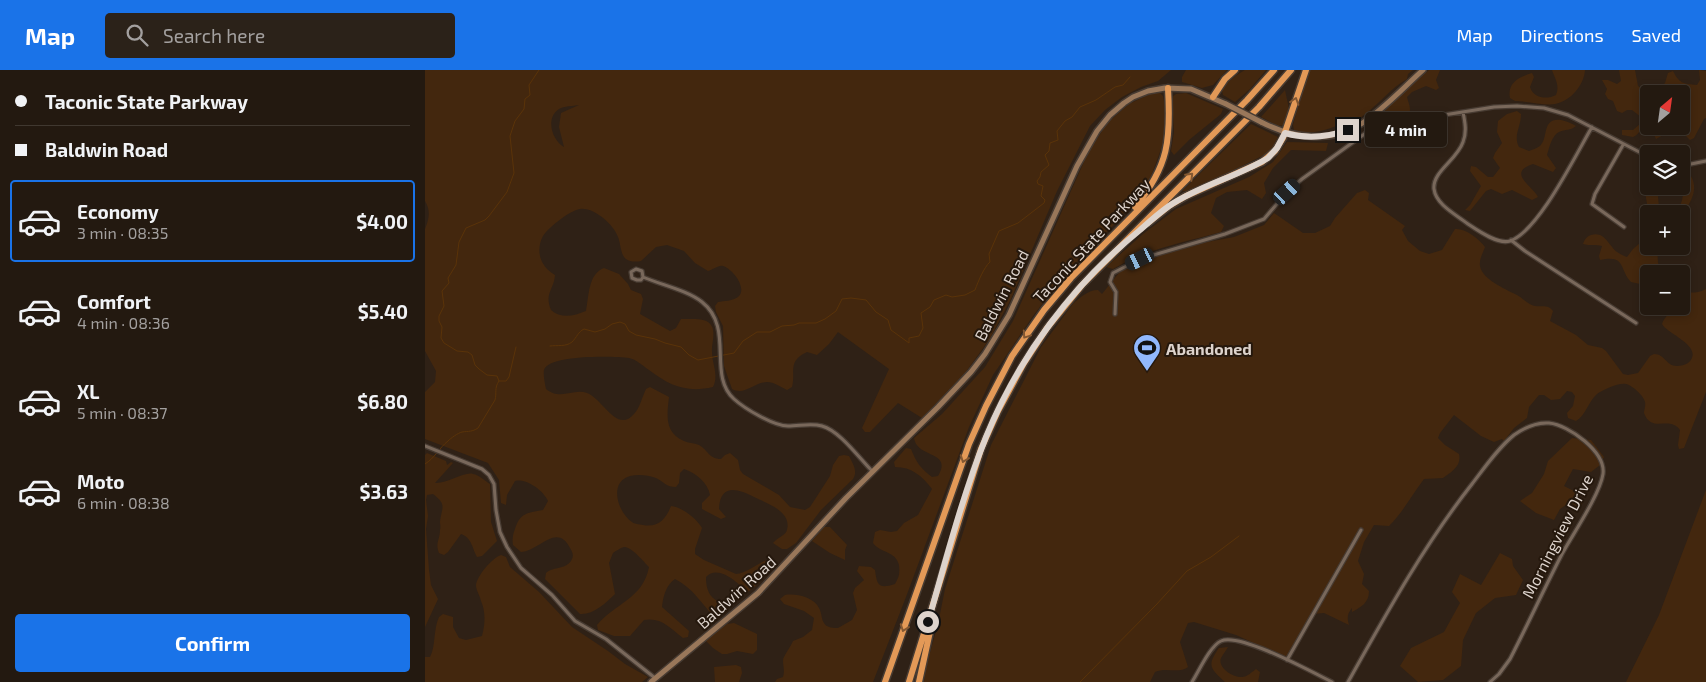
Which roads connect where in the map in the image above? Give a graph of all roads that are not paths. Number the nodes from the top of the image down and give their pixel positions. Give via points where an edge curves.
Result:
1 (1235, 70) edge
2 (1274, 70) edge
3 (1291, 70) edge
4 (1306, 70) edge
5 (1423, 70) edge
6 (1167, 88) junction
7 (1213, 97) junction
8 (1463, 112) junction
9 (1364, 122) junction
10 (1592, 127) junction
11 (1348, 130) junction
12 (1369, 130) junction
13 (1285, 133) junction
14 (1354, 140) junction
15 (1623, 145) junction
16 (1640, 153) edge
17 (1706, 161) edge
18 (1690, 164) edge
19 (1624, 227) dead end
20 (1110, 238) junction
21 (1511, 240) junction
22 (1121, 245) junction
23 (643, 277) dead end
24 (1115, 314) dead end
25 (1636, 323) dead end
26 (425, 446) edge
27 (873, 472) junction
28 (1361, 530) dead end
29 (940, 582) junction
30 (1287, 660) junction
31 (653, 680) edge
32 (885, 682) edge
33 (909, 682) edge
34 (919, 682) edge
35 (1192, 682) edge
36 (1323, 682) edge
37 (1332, 682) edge
38 (1348, 682) edge
39 (1490, 682) edge

1 - 7 highway
2 - 20 highway, Taconic State Parkway
22 -> 3 highway, Taconic State Parkway via 1259,107
13 -> 4 highway
5 - 9 street, Baldwin Road
6 - 7 street, Baldwin Road via 1191,89
6 - 20 highway via 1169,131 1161,166 1148,191
6 - 27 street, Baldwin Road via 1148,91 1129,100 1101,126 1077,166 1009,314 985,354 938,408
7 - 13 street, Baldwin Road, bridge
8 - 10 street via 1503,106 1544,108
8 - 12 street via 1381,125
8 - 21 street via 1464,141 1457,155 1435,180 1436,198 1480,232
9 - 11 street, Baldwin Road
9 - 12 street
10 - 15 street
10 - 21 street via 1543,208 1529,226
11 - 13 street, Baldwin Road via 1315,137
11 - 14 street
12 - 14 street
13 - 22 highway via 1268,158 1175,202
14 - 24 street via 1301,179 1264,219 1140,259 1113,273 1110,282 1115,292
15 - 16 street
15 - 19 street via 1592,204
17 - 18 street
20 -> 32 highway, Taconic State Parkway via 1044,310 1012,356 989,400 969,444
21 - 25 street
22 - 29 highway, Taconic State Parkway via 1055,317 1007,393 981,449
23 - 27 street via 693,296 712,313 720,332 722,376 726,390 735,400 777,424 816,424 833,431
26 - 31 street via 482,469 489,475 494,484 501,532 521,568 575,621 606,639
27 - 31 street, Baldwin Road via 758,593
28 - 30 street
29 - 33 highway, Taconic State Parkway
29 - 34 highway
30 - 35 street via 1241,641 1220,641
30 - 37 street
36 - 37 street
38 - 39 street, Morningview Drive via 1435,534 1487,465 1526,427 1548,423 1567,429 1582,439 1598,455 1604,466 1603,476 1510,659

